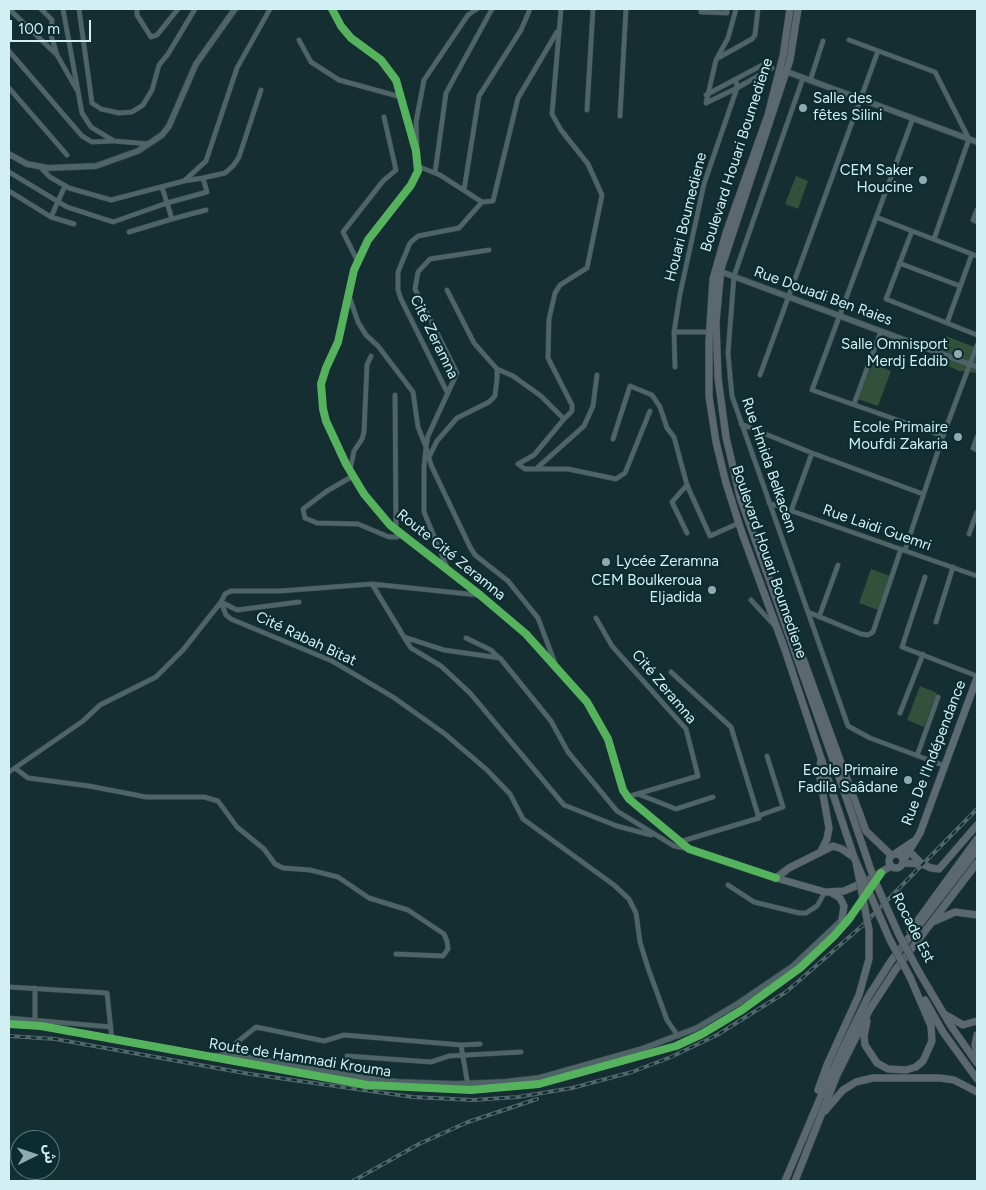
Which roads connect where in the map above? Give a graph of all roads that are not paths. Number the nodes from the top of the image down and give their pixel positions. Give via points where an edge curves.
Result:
1 (10, 9) edge
2 (41, 9) edge
3 (63, 9) edge
4 (79, 9) edge
5 (137, 9) edge
6 (178, 9) edge
7 (194, 9) edge
8 (235, 9) edge
9 (270, 9) edge
10 (332, 9) edge
11 (476, 9) edge
12 (492, 9) edge
13 (530, 9) edge
14 (561, 9) edge
15 (593, 9) edge
16 (626, 9) edge
17 (701, 9) edge
18 (728, 9) edge
19 (736, 9) edge
20 (758, 9) edge
21 (790, 9) edge
22 (798, 9) edge
23 (559, 29) junction
24 (299, 40) dead end
25 (823, 40) dead end
26 (849, 40) dead end
27 (9, 51) edge
28 (878, 51) junction
29 (57, 55) junction
30 (717, 59) junction
31 (779, 70) junction
32 (803, 78) junction
33 (736, 81) junction
34 (810, 81) junction
35 (9, 88) edge
36 (737, 88) junction
37 (261, 90) dead end
38 (79, 93) junction
39 (706, 95) junction
40 (402, 97) junction
41 (861, 99) junction
42 (588, 110) dead end
43 (620, 116) dead end
44 (384, 117) dead end
45 (913, 118) junction
46 (969, 139) junction
47 (114, 141) junction
48 (977, 142) edge
49 (148, 144) junction
50 (9, 154) edge
51 (67, 155) dead end
52 (417, 166) junction
53 (41, 168) junction
54 (9, 172) edge
55 (435, 173) junction
56 (203, 178) junction
57 (184, 181) junction
58 (65, 186) junction
59 (162, 186) junction
60 (464, 190) junction
61 (9, 192) edge
62 (58, 202) junction
63 (482, 202) junction
64 (167, 204) junction
65 (206, 210) dead end
66 (977, 210) edge
67 (51, 217) junction
68 (876, 217) junction
69 (172, 219) junction
70 (977, 222) edge
71 (74, 224) dead end
72 (912, 231) junction
73 (129, 232) dead end
74 (934, 239) junction
75 (489, 250) dead end
76 (972, 254) junction
77 (977, 256) edge
78 (358, 262) junction
79 (899, 263) junction
80 (718, 271) junction
81 (734, 276) junction
82 (960, 286) junction
83 (447, 290) dead end
84 (349, 296) junction
85 (789, 297) junction
86 (840, 316) junction
87 (947, 323) junction
88 (881, 331) junction
89 (674, 332) junction
90 (713, 332) junction
91 (977, 335) edge
92 (977, 345) edge
93 (372, 356) dead end
94 (970, 364) junction
95 (675, 367) dead end
96 (977, 367) edge
97 (497, 369) junction
98 (597, 375) dead end
99 (760, 375) dead end
100 (447, 392) junction
101 (395, 395) dead end
102 (854, 404) junction
103 (650, 411) dead end
104 (564, 420) junction
105 (740, 424) junction
106 (943, 436) junction
107 (977, 437) edge
108 (613, 439) dead end
109 (426, 447) junction
110 (977, 450) edge
111 (812, 453) junction
112 (429, 458) junction
113 (536, 469) junction
114 (351, 473) junction
115 (686, 485) junction
116 (923, 494) junction
117 (769, 503) junction
118 (792, 512) junction
119 (977, 512) edge
120 (739, 523) junction
121 (399, 532) junction
122 (687, 533) dead end
123 (969, 534) dead end
124 (903, 550) junction
125 (838, 565) dead end
126 (953, 568) junction
127 (448, 571) junction
128 (925, 576) dead end
129 (977, 576) edge
130 (372, 584) junction
131 (480, 595) junction
132 (751, 600) dead end
133 (221, 602) junction
134 (299, 602) dead end
135 (808, 612) junction
136 (819, 617) junction
137 (596, 618) dead end
138 (936, 622) dead end
139 (778, 629) junction
140 (789, 634) junction
141 (404, 637) junction
142 (466, 638) dead end
143 (923, 654) junction
144 (499, 658) junction
145 (556, 666) junction
146 (671, 672) dead end
147 (977, 677) edge
148 (938, 697) dead end
149 (900, 714) dead end
150 (767, 756) dead end
151 (917, 756) junction
152 (821, 760) junction
153 (945, 766) junction
154 (15, 768) junction
155 (836, 768) joint
156 (9, 772) edge
157 (638, 794) junction
158 (627, 797) junction
159 (713, 797) dead end
160 (758, 816) junction
161 (977, 825) edge
162 (654, 836) junction
163 (977, 838) edge
164 (917, 839) junction
165 (679, 842) junction
166 (689, 849) junction
167 (977, 850) edge
168 (820, 851) junction
169 (909, 851) junction
170 (894, 854) junction
171 (855, 859) junction
172 (903, 862) junction
173 (977, 863) edge
174 (922, 864) junction
175 (891, 866) junction
176 (880, 873) junction
177 (776, 878) junction
178 (728, 885) dead end
179 (829, 892) junction
180 (854, 909) junction
181 (977, 915) edge
182 (842, 920) junction
183 (924, 932) junction
184 (396, 954) dead end
185 (891, 961) junction
186 (910, 976) junction
187 (9, 987) edge
188 (35, 988) junction
189 (870, 1009) junction
190 (944, 1014) junction
191 (9, 1018) edge
192 (34, 1018) junction
193 (977, 1021) edge
194 (9, 1024) edge
195 (111, 1027) junction
196 (977, 1035) edge
197 (678, 1036) junction
198 (112, 1040) junction
199 (480, 1044) dead end
200 (461, 1045) junction
201 (521, 1052) dead end
202 (977, 1053) edge
203 (197, 1056) junction
204 (220, 1056) junction
205 (347, 1056) dead end
206 (462, 1056) junction
207 (977, 1063) edge
208 (977, 1079) edge
209 (468, 1087) junction
210 (977, 1092) edge
211 (806, 1129) junction
212 (811, 1138) junction
213 (785, 1181) edge
214 (795, 1181) edge

1 - 29 street
2 - 29 street via 52,20 51,36
3 - 38 street
4 - 7 street via 92,103 101,109 119,113 132,112 143,105 152,90 159,65
5 - 6 street via 137,15 151,37 157,36
8 - 49 street via 196,64 169,126
9 - 57 street via 237,68 206,161
10 - 40 street via 351,38 390,69
11 - 52 street via 468,15 424,80 416,122
12 - 55 street via 446,93
13 - 60 street via 521,30 479,96
14 - 23 street
15 - 42 street
16 - 43 street
17 - 18 street via 701,12 727,13
19 - 30 street via 728,38
20 - 30 street via 752,39
21 - 31 highway, Boulevard Houari Boumediene
22 - 31 highway, Boulevard Houari Boumediene
23 - 63 street, Cité Zeramna via 518,98 493,201
23 - 104 street via 552,114 588,164 602,194 587,268 560,285 548,325 548,358 572,406
24 - 40 street via 311,62 339,80
25 - 34 street
26 - 28 street
27 - 47 street via 82,136 92,142
28 - 41 street
28 - 46 street via 935,72
29 - 38 street
30 - 39 street
31 - 32 street
31 - 33 street via 768,62
31 - 36 street
31 - 80 highway, Boulevard Houari Boumediene via 768,115 726,234
32 - 34 street
32 - 81 street, Rue Hmida Belkacem
33 - 36 street, Houari Boumediene
33 - 39 street
34 - 41 street
35 - 51 street
36 - 39 street via 706,102
36 - 89 street, Houari Boumediene via 704,184
37 - 56 street via 239,157 225,173
38 - 47 street via 82,113 91,127
40 - 52 street
41 - 45 street
41 - 85 street
44 - 78 street via 396,170 383,181 342,232
45 - 46 street
45 - 68 street
46 - 48 street
46 - 74 street
47 - 49 street
49 - 53 street via 138,151 96,166
50 - 53 street
52 - 55 street
52 - 78 street, Route Cité Zeramna via 415,178 368,240
53 - 58 street
54 - 62 street
55 - 60 street
56 - 57 street
56 - 64 street via 207,192
57 - 59 street
58 - 59 street via 111,200
58 - 62 street
59 - 64 street
60 - 63 street
61 - 67 street
62 - 64 street via 113,222
62 - 67 street
63 - 100 street, Cité Zeramna via 459,228 418,236 410,243 398,272 401,298
64 - 69 street
65 - 69 street
66 - 70 street via 974,220
67 - 71 street
68 - 72 street
68 - 86 street
69 - 73 street
72 - 74 street
72 - 79 street
74 - 76 street
75 - 100 street, Cité Zeramna via 430,259 422,264 416,279 416,289 457,373
76 - 77 street
76 - 82 street
78 - 84 street, Route Cité Zeramna
79 - 82 street
79 - 87 street via 886,299
80 - 81 street, Rue Douadi Ben Raies
80 - 90 highway, Boulevard Houari Boumediene
81 - 85 street, Rue Douadi Ben Raies
81 - 105 street, Rue Hmida Belkacem via 728,353 732,396
82 - 87 street
83 - 97 street via 474,342
84 - 109 street via 366,335 414,392 418,427
84 - 114 street, Route Cité Zeramna via 338,342 326,368 321,390 326,421
85 - 86 street, Rue Douadi Ben Raies
85 - 99 street
86 - 88 street, Rue Douadi Ben Raies
86 - 102 street via 812,390
87 - 91 street
88 - 94 street, Rue Douadi Ben Raies
88 - 102 street
89 - 90 street
89 - 95 street, Houari Boumediene
90 - 120 highway, Boulevard Houari Boumediene via 708,370 712,421 721,465
90 - 140 highway, Boulevard Houari Boumediene via 722,414 734,472 746,519
92 - 94 street
93 - 114 street via 367,365 364,432 354,451
94 - 96 street, Rue Douadi Ben Raies
94 - 106 street
97 - 104 street via 514,376 541,396
97 - 112 street via 495,396 457,418 437,441
98 - 113 street via 593,406 584,426
100 - 109 street, Cité Zeramna
101 - 121 street
102 - 106 street
103 - 113 street via 625,473 616,478 568,469
104 - 113 street via 534,455 518,464 525,469
105 - 111 street
105 - 117 street, Rue Hmida Belkacem
106 - 116 street
107 - 110 street via 973,448
108 - 115 street via 630,386 652,395 674,437
109 - 112 street
109 - 127 street, Cité Zeramna via 424,512
111 - 116 street
111 - 118 street
112 - 145 street via 470,547 475,555 508,581 538,618
114 - 121 street, Route Cité Zeramna via 372,504
114 - 121 street via 303,509 305,518 317,523 358,524 389,537 397,537
115 - 120 street via 710,536
115 - 122 street via 672,502
116 - 124 street
117 - 118 street, Rue Laidi Guemri
117 - 135 street, Rue Hmida Belkacem
118 - 124 street, Rue Laidi Guemri
119 - 123 street
120 - 139 highway, Boulevard Houari Boumediene
121 - 127 street, Route Cité Zeramna
124 - 126 street, Rue Laidi Guemri
124 - 136 street via 873,632 861,634
125 - 136 street
126 - 129 street, Rue Laidi Guemri
126 - 138 street
127 - 131 street, Route Cité Zeramna
128 - 143 street via 902,647
130 - 131 street, Cité Rabah Bitat
130 - 133 street, Cité Rabah Bitat via 231,591
130 - 141 street
131 - 145 street, Route Cité Zeramna via 526,634
132 - 139 street
133 - 134 street via 237,610
133 - 154 street via 183,650 156,677 100,705 84,721
133 - 197 street, Cité Rabah Bitat via 226,615 231,618 332,661 435,726 510,794 523,819 629,899 636,913 649,973 667,1020
135 - 136 street
135 - 151 street, Rue Hmida Belkacem via 848,726
137 - 157 street, Cité Zeramna via 612,646 686,729 698,776
139 - 152 highway, Boulevard Houari Boumediene
140 - 155 highway, Boulevard Houari Boumediene
140 - 170 highway via 796,640 866,831
141 - 144 street via 444,650
141 - 162 street via 411,648 441,666 470,693 564,805 629,831
142 - 144 street via 491,650
143 - 147 street
143 - 149 street
144 - 162 street via 524,685 551,721 568,752 616,811
145 - 158 street, Route Cité Zeramna via 598,720 608,739
146 - 160 street, Cité Zeramna via 732,727
147 - 153 main road, Rue De l'Indépendance
148 - 151 street
150 - 160 street via 783,808
151 - 153 street, Rue Hmida Belkacem
152 - 168 highway via 818,772 829,828
152 - 171 highway, Boulevard Houari Boumediene
153 - 164 main road, Rue De l'Indépendance
154 - 156 street
154 - 184 street via 28,778 146,797 204,797 218,801 237,827 264,849 275,864 338,877 369,898 408,910 444,934 447,941 448,949 443,956
155 - 190 highway, Rocade Est, bridge via 878,887 899,935
157 - 158 street, Cité Zeramna
157 - 159 street via 676,809
158 - 165 street
160 - 165 street
161 - 174 highway via 939,869
162 - 166 street
163 - 185 highway via 920,915
164 - 169 main road, Rue De l'Indépendance
164 - 170 main road
165 - 166 street
166 - 177 street
167 - 185 highway
168 - 171 highway via 833,846
168 - 177 highway
169 - 172 main road, Rue De l'Indépendance
169 - 174 highway
170 - 172 main road via 901,855
170 - 175 main road via 889,859
171 - 186 highway, Rocade Est, bridge via 890,940
171 - 211 highway, bridge via 869,930 869,959 859,995 827,1065
172 - 174 highway
172 - 175 main road via 897,868
173 - 183 highway
175 - 176 main road
176 - 179 main road via 851,890
176 - 180 street
177 - 179 main road
178 - 179 street via 754,902 799,913 806,913 817,906
179 - 182 main road via 840,898 844,906
180 - 182 street, Route de Hammadi Krouma
180 - 209 street, Route de Hammadi Krouma via 849,920 800,968 702,1034 660,1052 539,1084
181 - 183 highway via 960,911 951,913 939,918
182 - 197 street, Route de Hammadi Krouma via 810,952 773,981 712,1020
183 - 189 highway
185 - 211 highway via 854,1023
186 - 189 highway via 931,1026 930,1047 916,1067 888,1069 870,1055 864,1036
186 - 208 highway, Rocade Est via 943,1032
187 - 188 street
188 - 192 street
188 - 195 street via 108,993
189 - 212 highway
190 - 193 highway via 963,1025
190 - 207 highway, Rocade Est
191 - 192 street
192 - 195 street
194 - 198 street via 41,1026
195 - 198 street
196 - 202 highway
197 - 209 street, Route de Hammadi Krouma via 539,1078
198 - 203 street
199 - 200 street
200 - 204 street via 344,1035 324,1041 256,1027
200 - 206 street
201 - 206 street
203 - 204 street, Route de Hammadi Krouma
203 - 209 street, Route de Hammadi Krouma via 367,1085
204 - 209 street, Route de Hammadi Krouma via 237,1056 362,1078
205 - 206 street via 431,1062
206 - 209 street
210 - 212 highway via 954,1080 940,1078 873,1078 856,1082 832,1101
211 - 213 highway
212 - 214 highway

